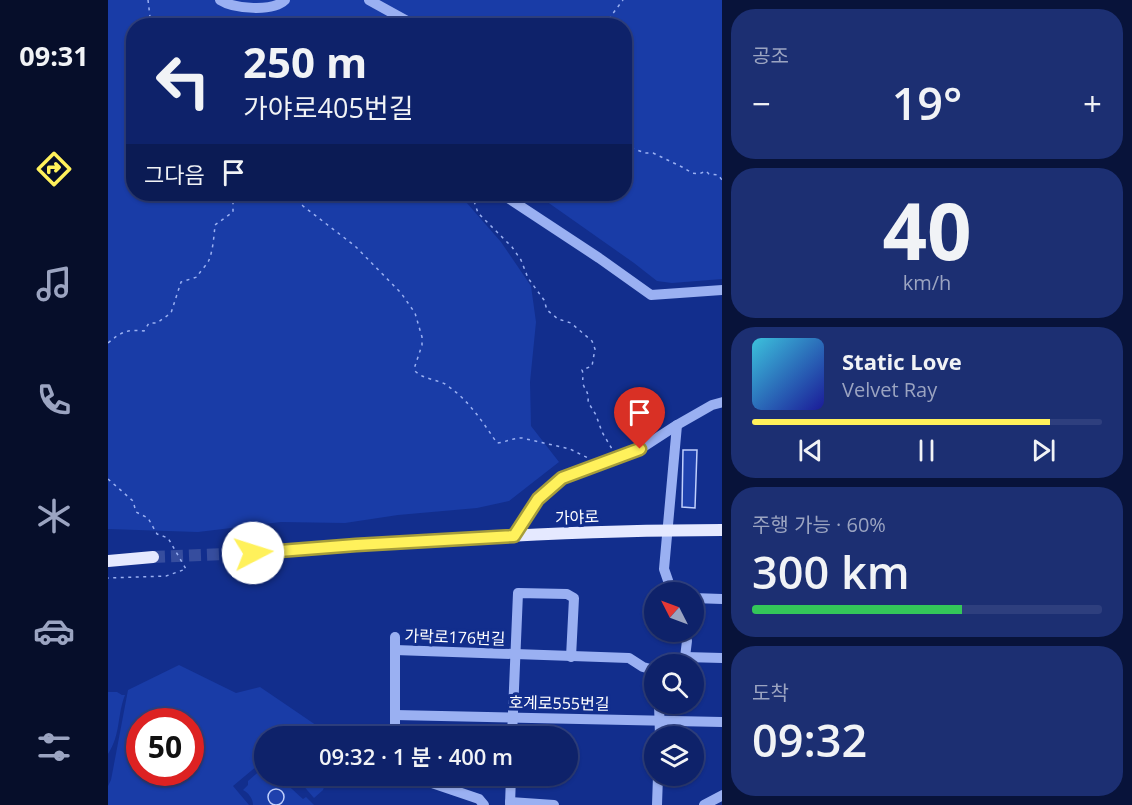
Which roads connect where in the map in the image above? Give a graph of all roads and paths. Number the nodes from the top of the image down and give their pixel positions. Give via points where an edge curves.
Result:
1 (148, 0) edge
2 (220, 0) edge
3 (285, 0) edge
4 (369, 0) edge
5 (623, 0) edge
6 (151, 18) edge
7 (402, 18) edge
8 (610, 18) edge
9 (632, 149) edge
10 (722, 180) edge
11 (233, 201) edge
12 (298, 201) edge
13 (474, 201) edge
14 (513, 201) edge
15 (722, 290) edge
16 (108, 343) edge
17 (722, 402) edge
18 (677, 425) junction
19 (615, 458) junction
20 (591, 459) dead end
21 (108, 479) edge
22 (668, 530) junction
23 (722, 530) edge
24 (514, 536) junction
25 (253, 553) tunnel mouth
26 (153, 557) tunnel mouth
27 (108, 561) edge
28 (108, 578) edge
29 (669, 582) edge
30 (704, 598) edge
31 (722, 598) edge
32 (395, 637) dead end
33 (395, 650) junction
34 (514, 655) junction
35 (571, 657) junction
36 (704, 658) edge
37 (722, 658) edge
38 (644, 667) edge
39 (660, 714) edge
40 (395, 716) junction
41 (513, 717) junction
42 (660, 721) junction
43 (722, 722) edge
44 (395, 726) edge
45 (513, 726) edge
46 (660, 726) edge
47 (440, 786) edge
48 (511, 786) edge
49 (658, 786) edge
50 (722, 796) edge
51 (510, 803) edge
52 (484, 805) edge
53 (554, 805) edge
54 (657, 805) edge
55 (704, 805) edge

1 - 6 path
2 - 3 street via 265,8
4 - 7 street
5 - 8 path
9 - 10 path via 653,153 692,173 706,171
11 - 16 path via 233,212 215,225 208,262 197,277 181,282 171,313 157,324 148,323 144,331 130,330
12 - 20 path via 356,246 401,293 415,313 422,337 415,371 464,399 497,444 522,438 570,449
13 - 19 path via 478,213 521,260 547,310 592,341 592,366 582,370 583,383
14 - 15 street via 651,295
17 - 18 street
18 - 19 street via 640,449
18 - 22 street
19 - 24 street via 562,478 538,499
21 - 28 path via 133,501 136,512 148,518 158,534 168,538 186,569 166,576
22 - 23 main road, 가야로
22 - 24 main road, 가야로
22 - 29 street via 664,569
24 - 25 main road, 가야로
26 - 27 main road
30 - 31 street
32 - 33 street
33 - 34 street, 가락로176번길
33 - 40 street
34 - 35 street, 가락로176번길
34 - 35 street, 가락로176번길 via 518,593 567,594 574,598
34 - 41 street, 가락로176번길
35 - 38 street, 가락로176번길 via 629,658
36 - 37 street
39 - 42 street
40 - 41 street, 호계로555번길
40 - 44 street
41 - 42 street, 호계로555번길
41 - 45 street, 가락로176번길
42 - 43 street, 호계로555번길
42 - 46 street
47 - 52 street via 479,799
48 - 51 street
49 - 54 street
50 - 55 street
51 - 53 street

